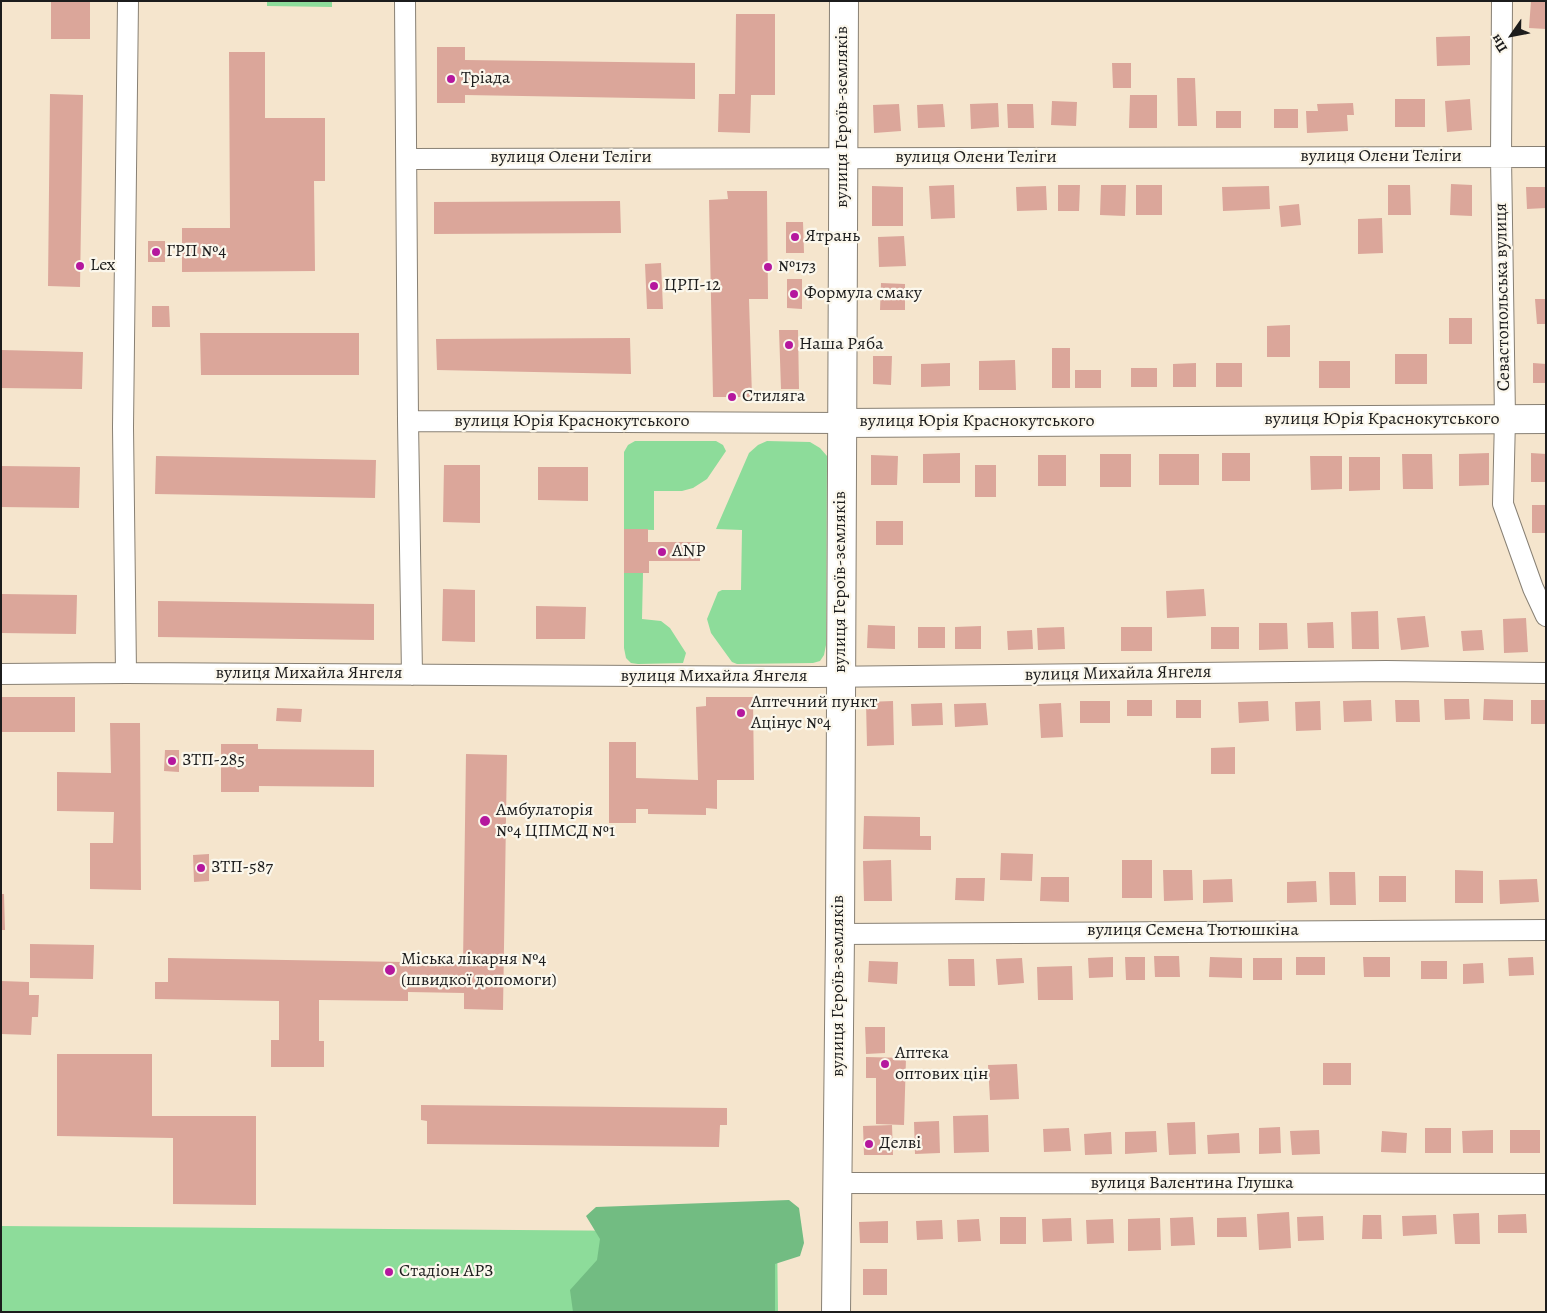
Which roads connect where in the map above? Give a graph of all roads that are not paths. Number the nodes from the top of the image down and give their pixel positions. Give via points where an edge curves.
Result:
1 (128, 1) edge
2 (405, 1) edge
3 (844, 1) edge
4 (1502, 1) edge
5 (1501, 156) junction
6 (1546, 157) edge
7 (407, 158) junction
8 (843, 158) junction
9 (1505, 418) junction
10 (1546, 418) edge
11 (408, 421) junction
12 (841, 423) junction
13 (1546, 616) edge
14 (126, 673) junction
15 (1, 674) edge
16 (1546, 674) edge
17 (412, 675) junction
18 (841, 676) junction
19 (1546, 930) edge
20 (840, 934) junction
21 (837, 1183) junction
22 (1546, 1184) edge
23 (836, 1312) edge

1 - 14 street via 123,427
2 - 7 street
3 - 8 main road, вулиця Героїв-земляків
4 - 5 street, Севастопольська вулиця
5 - 6 street, вулиця Олени Теліги
5 - 8 street, вулиця Олени Теліги
5 - 9 street, Севастопольська вулиця
7 - 8 street, вулиця Олени Теліги
7 - 11 street
8 - 12 main road, вулиця Героїв-земляків
9 - 10 main road, вулиця Юрія Краснокутського
9 - 12 main road, вулиця Юрія Краснокутського
9 - 13 street, Севастопольська вулиця via 1503,504
11 - 12 street, вулиця Юрія Краснокутського
11 - 17 street
12 - 18 main road, вулиця Героїв-земляків
14 - 15 street, вулиця Михайла Янгеля
14 - 17 street, вулиця Михайла Янгеля
16 - 18 street, вулиця Михайла Янгеля via 1386,671
17 - 18 street, вулиця Михайла Янгеля
18 - 20 main road, вулиця Героїв-земляків
19 - 20 street, вулиця Семена Тютюшкіна
20 - 21 main road, вулиця Героїв-земляків
21 - 22 street, вулиця Валентина Глушка
21 - 23 main road, вулиця Героїв-земляків

